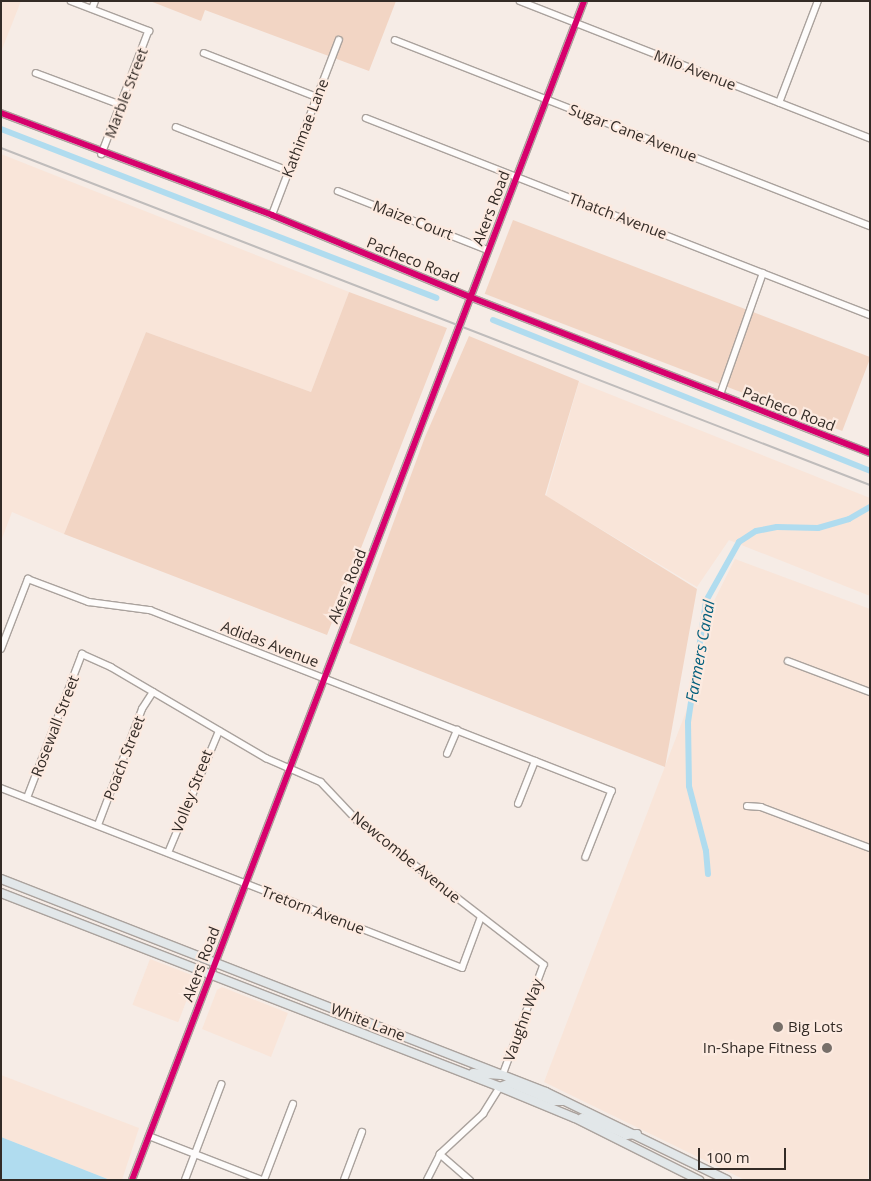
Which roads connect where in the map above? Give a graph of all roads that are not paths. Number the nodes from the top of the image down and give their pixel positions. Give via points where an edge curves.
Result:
1 (71, 1) edge
2 (95, 1) edge
3 (520, 1) edge
4 (584, 1) edge
5 (818, 1) edge
6 (92, 9) junction
7 (576, 23) junction
8 (340, 40) dead end
9 (395, 40) dead end
10 (204, 52) dead end
11 (36, 72) dead end
12 (317, 97) junction
13 (546, 99) junction
14 (779, 103) junction
15 (121, 105) junction
16 (1, 114) edge
17 (366, 118) dead end
18 (176, 127) dead end
19 (870, 138) edge
20 (102, 154) junction
21 (288, 171) junction
22 (516, 176) junction
23 (338, 191) dead end
24 (272, 215) junction
25 (870, 226) edge
26 (488, 250) junction
27 (763, 273) junction
28 (470, 297) junction
29 (870, 314) edge
30 (720, 395) junction
31 (870, 453) edge
32 (1, 649) edge
33 (82, 654) joint
34 (788, 661) dead end
35 (324, 678) junction
36 (152, 692) junction
37 (870, 692) edge
38 (457, 730) junction
39 (219, 731) junction
40 (447, 754) dead end
41 (534, 761) junction
42 (290, 768) junction
43 (1, 788) edge
44 (27, 798) junction
45 (518, 804) dead end
46 (747, 806) dead end
47 (98, 826) junction
48 (870, 848) edge
49 (168, 853) junction
50 (586, 856) dead end
51 (1, 879) edge
52 (245, 883) junction
53 (1, 893) edge
54 (481, 917) junction
55 (215, 963) junction
56 (544, 965) joint
57 (210, 975) junction
58 (449, 1068) junction
59 (503, 1075) junction
60 (221, 1085) dead end
61 (500, 1087) junction
62 (568, 1102) junction
63 (293, 1104) dead end
64 (575, 1118) junction
65 (362, 1132) dead end
66 (637, 1134) junction
67 (150, 1136) junction
68 (195, 1154) junction
69 (440, 1154) junction
70 (132, 1180) edge
71 (184, 1180) edge
72 (263, 1180) edge
73 (344, 1180) edge
74 (427, 1180) edge
75 (470, 1180) edge
76 (699, 1180) edge
77 (727, 1180) edge

1 - 6 street
2 - 6 street
3 - 7 street, Milo Avenue
4 - 7 street, Akers Road
5 - 14 street
6 - 15 street, Marble Street via 149,31
7 - 13 street, Akers Road
7 - 14 street, Milo Avenue
8 - 12 street, Kathimae Lane
9 - 13 street, Sugar Cane Avenue
10 - 12 street
11 - 15 street
12 - 21 street, Kathimae Lane
13 - 22 street, Akers Road
13 - 25 street, Sugar Cane Avenue
14 - 19 street, Milo Avenue
15 - 20 street, Marble Street
16 - 20 street, Pacheco Road
17 - 22 street, Thatch Avenue
18 - 21 street
20 - 24 street, Pacheco Road
21 - 24 street, Kathimae Lane
22 - 26 street, Akers Road
22 - 27 street, Thatch Avenue
23 - 26 street, Maize Court
24 - 28 street, Pacheco Road
26 - 28 street, Akers Road
27 - 29 street, Thatch Avenue
27 - 30 street
28 - 30 street, Pacheco Road
28 - 35 street, Akers Road
30 - 31 street, Pacheco Road
32 - 35 street, Adidas Avenue via 28,579 88,602 150,610
33 - 36 street, Newcombe Avenue
33 - 44 street, Rosewall Street
34 - 37 street
35 - 38 street, Adidas Avenue
35 - 42 street, Akers Road
36 - 39 street, Newcombe Avenue
36 - 47 street, Poach Street via 142,709
38 - 40 street
38 - 41 street, Adidas Avenue
39 - 42 street, Newcombe Avenue
39 - 49 street, Volley Street
41 - 45 street
41 - 50 street, Adidas Avenue via 612,791
42 - 52 street, Akers Road
42 - 54 street, Newcombe Avenue via 330,788 358,821
43 - 44 street, Tretorn Avenue
44 - 47 street, Tretorn Avenue
46 - 48 street via 761,807
47 - 49 street, Tretorn Avenue
49 - 52 street, Tretorn Avenue
51 - 55 main road, White Lane
52 - 54 street, Tretorn Avenue via 462,968
52 - 55 street, Akers Road
53 - 57 main road, White Lane
54 - 56 street, Newcombe Avenue
55 - 57 street, Akers Road
55 - 59 main road, White Lane
56 - 59 street, Vaughn Way
57 - 58 main road, White Lane
57 - 67 street, Akers Road
58 - 59 main road via 491,1077
58 - 61 main road, White Lane
59 - 62 main road, White Lane
60 - 68 street
61 - 62 main road via 510,1083 554,1101
61 - 64 main road, White Lane
61 - 69 street via 476,1121
62 - 66 main road, White Lane
63 - 72 street
64 - 66 main road via 592,1119 631,1137
64 - 76 main road, White Lane
65 - 73 street
66 - 77 main road, White Lane
67 - 68 street
67 - 70 street, Akers Road
68 - 71 street
68 - 72 street
69 - 74 street
69 - 75 street

